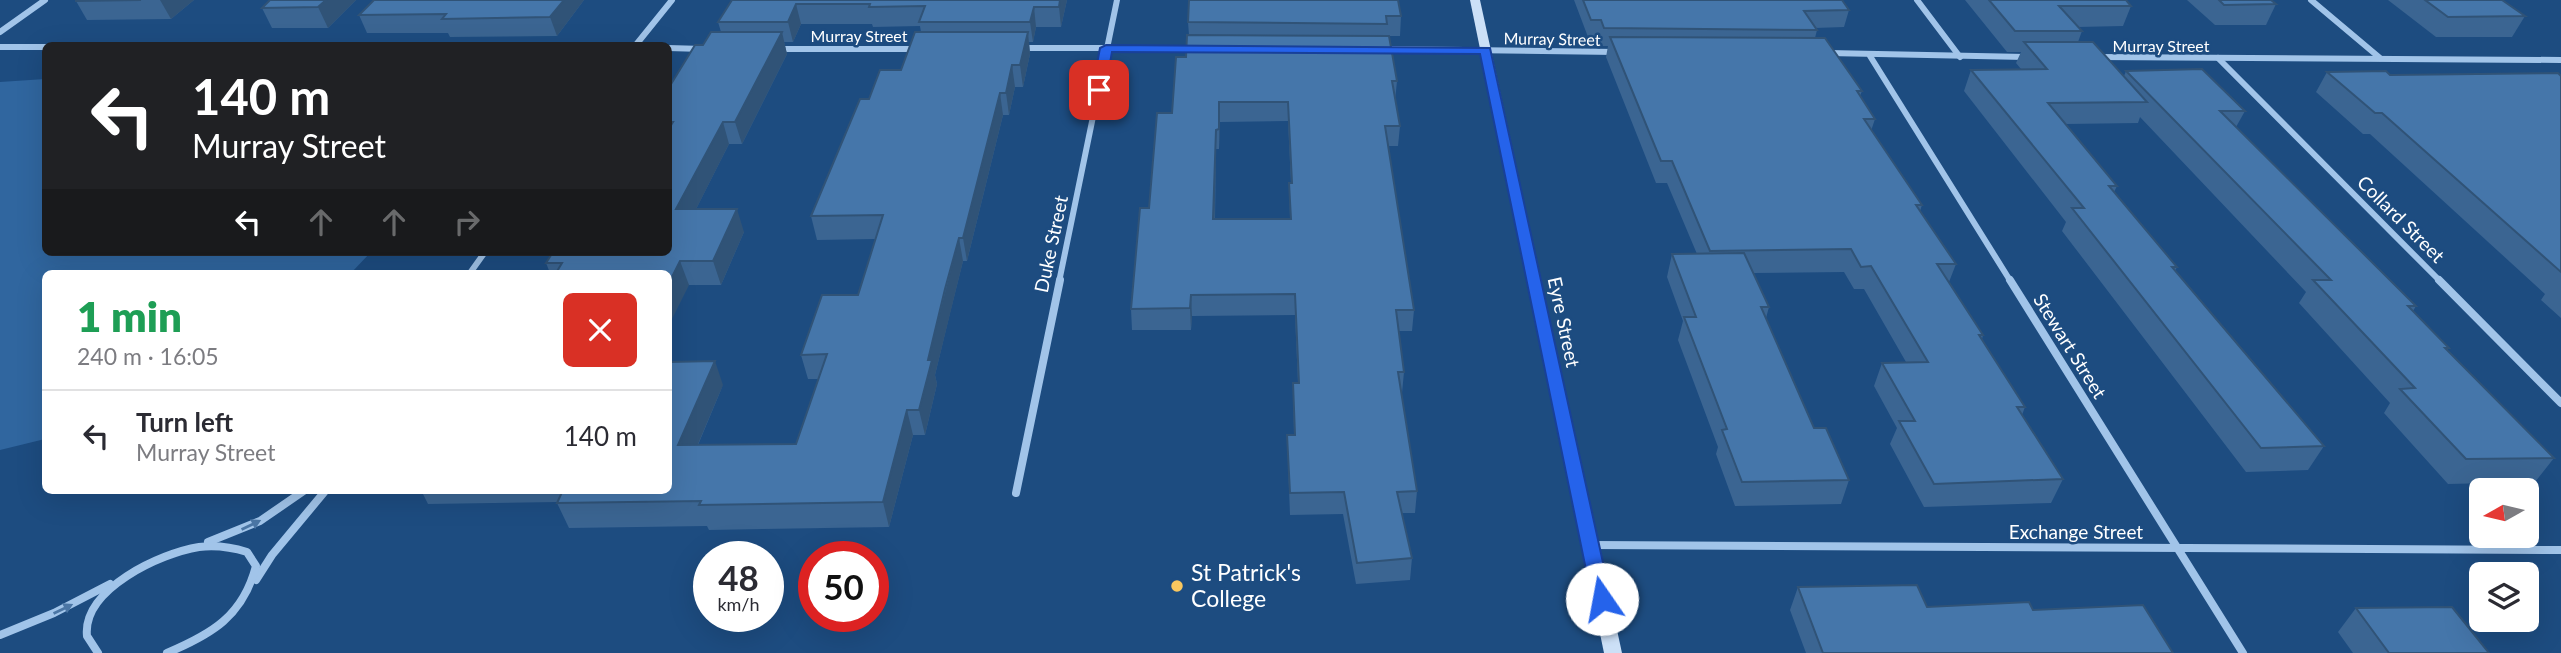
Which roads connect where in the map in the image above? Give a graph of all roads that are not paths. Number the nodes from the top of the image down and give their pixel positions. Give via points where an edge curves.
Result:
1 (45, 0) edge
2 (671, 0) edge
3 (1117, 0) edge
4 (1475, 0) edge
5 (1917, 0) edge
6 (2311, 0) edge
7 (0, 32) edge
8 (639, 42) edge
9 (0, 47) edge
10 (42, 47) edge
11 (672, 48) edge
12 (1012, 48) edge
13 (1106, 48) junction
14 (1209, 48) edge
15 (714, 49) edge
16 (770, 49) edge
17 (918, 49) edge
18 (1377, 49) edge
19 (1486, 50) junction
20 (1631, 52) edge
21 (1822, 53) edge
22 (1870, 56) junction
23 (1961, 57) junction
24 (2028, 57) edge
25 (2082, 57) edge
26 (2218, 58) junction
27 (2381, 59) junction
28 (2561, 60) edge
29 (2561, 403) edge
30 (300, 494) edge
31 (323, 494) edge
32 (1016, 494) dead end
33 (1590, 545) junction
34 (191, 547) junction
35 (2178, 549) junction
36 (2561, 550) edge
37 (132, 571) junction
38 (253, 586) junction
39 (0, 635) edge
40 (98, 653) edge
41 (167, 653) edge
42 (1613, 653) edge
43 (2243, 653) edge

1 - 7 street
2 - 8 street
3 - 13 street, Duke Street
4 - 19 main road, Eyre Street
5 - 23 street
6 - 27 street
9 - 10 street
11 - 15 street
12 - 13 street
13 - 14 street
13 - 32 street, Duke Street
16 - 17 street, Murray Street
18 - 19 street, Murray Street
19 - 20 street, Murray Street
19 - 33 main road, Eyre Street
21 - 22 street
22 - 23 street
22 - 35 street, Stewart Street
23 - 24 street
25 - 26 street, Murray Street
26 - 27 street, Murray Street
26 - 29 street, Collard Street
27 - 28 street, Murray Street
34 -> 30 street via 253,525
31 - 38 street via 280,542
33 - 35 street, Exchange Street
33 - 42 main road, Eyre Street
34 - 37 street
34 - 38 street via 230,545 247,554 255,568
35 - 36 street, Exchange Street
35 - 43 street, Stewart Street
39 -> 37 street via 54,613
37 - 40 street via 108,590 87,622 87,640
38 - 41 street via 239,608 214,629

